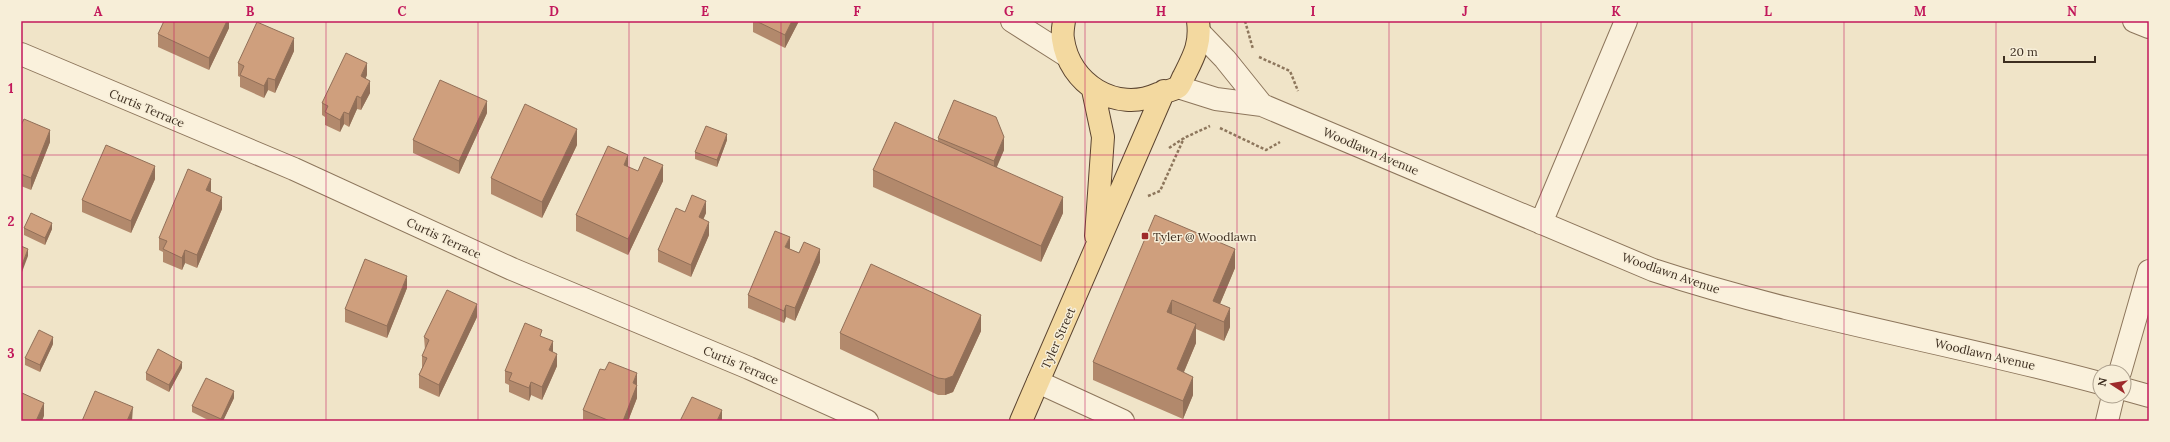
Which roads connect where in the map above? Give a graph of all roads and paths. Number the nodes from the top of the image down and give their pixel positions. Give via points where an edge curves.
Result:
1 (1012, 21) edge
2 (1064, 21) edge
3 (1245, 21) edge
4 (1626, 21) edge
5 (2134, 21) edge
6 (1199, 27) edge
7 (2149, 27) edge
8 (21, 54) edge
9 (1067, 56) junction
10 (1171, 89) junction
11 (1093, 90) junction
12 (1262, 105) junction
13 (1312, 126) junction
14 (1166, 151) dead end
15 (1541, 223) junction
16 (1094, 255) junction
17 (2149, 271) edge
18 (2122, 364) edge
19 (2092, 381) edge
20 (1038, 382) junction
21 (2132, 391) edge
22 (2149, 396) edge
23 (2111, 404) edge
24 (867, 421) edge
25 (1021, 421) edge
26 (1123, 421) edge
27 (2107, 421) edge

1 - 9 street
2 - 9 main road via 1062,38
3 - 13 path via 1255,56 1290,71
4 - 15 street
5 - 7 street
6 - 10 main road, Tyler Street via 1195,56
6 - 12 street, Woodlawn Avenue
8 - 24 street, Curtis Terrace via 294,169 512,269 749,368
9 - 11 main road via 1077,75
10 - 11 main road via 1148,99 1129,101 1110,98
10 - 12 street, Woodlawn Avenue via 1216,99
10 - 16 main road, Tyler Street via 1142,140
11 - 16 main road, Tyler Street via 1103,137
12 - 13 street, Woodlawn Avenue
13 - 14 path via 1266,150 1213,124 1184,138
13 - 15 street, Woodlawn Avenue
15 - 19 street, Woodlawn Avenue via 1653,270 1709,288
16 - 20 main road, Tyler Street
17 - 18 street
20 - 25 main road, Tyler Street
20 - 26 street
21 - 22 street
23 - 27 street

